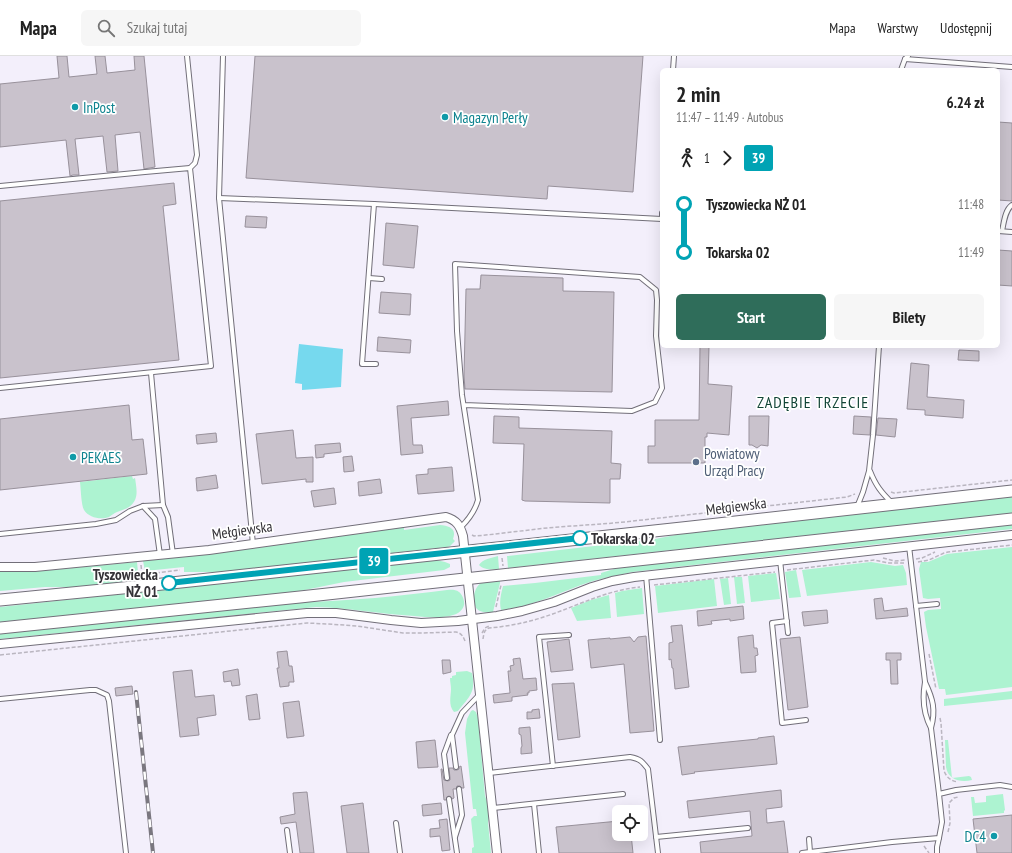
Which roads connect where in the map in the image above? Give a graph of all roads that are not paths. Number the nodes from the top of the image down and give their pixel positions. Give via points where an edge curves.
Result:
1 (187, 56) edge
2 (223, 56) edge
3 (674, 56) edge
4 (906, 58) edge
5 (975, 64) junction
6 (1012, 67) edge
7 (673, 68) edge
8 (903, 68) edge
9 (975, 68) edge
10 (190, 168) junction
11 (0, 186) edge
12 (219, 198) junction
13 (374, 204) junction
14 (1012, 205) edge
15 (660, 219) edge
16 (1000, 231) edge
17 (1012, 232) edge
18 (369, 278) junction
19 (382, 279) dead end
20 (880, 348) edge
21 (376, 364) dead end
22 (151, 373) junction
23 (0, 388) edge
24 (464, 405) junction
25 (870, 471) junction
26 (1012, 491) edge
27 (892, 504) junction
28 (164, 505) junction
29 (144, 506) junction
30 (857, 508) junction
31 (1012, 518) edge
32 (461, 527) junction
33 (0, 534) edge
34 (1012, 535) edge
35 (253, 544) junction
36 (909, 546) junction
37 (464, 551) junction
38 (173, 554) junction
39 (160, 555) junction
40 (780, 564) junction
41 (0, 567) edge
42 (467, 578) junction
43 (646, 579) junction
44 (0, 600) edge
45 (937, 604) dead end
46 (916, 606) junction
47 (472, 619) junction
48 (787, 621) junction
49 (0, 628) edge
50 (788, 633) dead end
51 (569, 635) dead end
52 (0, 644) edge
53 (925, 682) junction
54 (480, 693) junction
55 (0, 699) edge
56 (806, 720) dead end
57 (931, 728) junction
58 (452, 735) junction
59 (660, 740) dead end
60 (553, 766) junction
61 (456, 767) dead end
62 (489, 773) junction
63 (447, 778) dead end
64 (1012, 787) edge
65 (459, 789) dead end
66 (623, 794) dead end
67 (940, 794) junction
68 (449, 799) dead end
69 (534, 804) junction
70 (493, 808) junction
71 (396, 823) dead end
72 (748, 828) dead end
73 (287, 830) dead end
74 (656, 837) junction
75 (455, 838) junction
76 (938, 838) junction
77 (809, 839) dead end
78 (810, 852) edge
79 (126, 853) edge
80 (290, 853) edge
81 (400, 853) edge
82 (457, 853) edge
83 (498, 853) edge
84 (539, 853) edge
85 (658, 853) edge
86 (802, 853) edge
87 (937, 853) edge

1 - 10 lane via 197,155 195,163
2 - 12 lane
3 - 7 lane
4 - 5 lane
4 - 8 lane
5 - 6 lane
5 - 9 lane
10 - 11 lane
10 - 22 lane via 211,366
12 - 13 lane
12 - 35 lane
13 - 15 lane
13 - 18 lane
14 - 16 lane via 1007,210
16 - 17 lane
18 - 19 lane
18 - 21 lane via 362,364
20 - 25 lane
22 - 23 lane
22 - 28 lane
24 - 24 lane via 457,331 455,264 640,277 656,290 656,336 662,388 655,402 632,411
24 - 32 lane via 478,500 468,521
25 - 27 lane via 879,490
25 - 30 lane
26 - 27 main road, Mełgiewska
27 - 30 main road, Mełgiewska
28 - 29 lane
28 - 38 lane
29 - 33 lane via 116,520 96,524
29 - 39 lane via 155,519
30 - 37 main road, Mełgiewska
31 - 42 main road
32 - 35 street, Mełgiewska via 446,517
32 - 37 street
34 - 36 street
35 - 38 street, Mełgiewska
36 - 40 street
36 - 46 lane
37 - 42 street
37 - 44 main road, Mełgiewska
38 - 39 street, Mełgiewska
39 - 41 street, Mełgiewska via 35,567
40 - 43 street
40 - 48 lane
42 - 47 street
42 - 49 main road
43 - 47 street via 623,579 601,584 546,605
43 - 59 lane
45 - 46 lane
46 - 53 lane
47 - 52 street via 421,623 336,613 307,613
47 - 54 street
48 - 50 lane
48 - 56 lane via 772,623 782,723
51 - 60 lane via 539,637
53 - 57 lane via 923,692 926,719
53 - 57 lane via 933,705 934,718
54 - 58 lane via 462,713
54 - 62 street
55 - 79 lane via 90,690 106,695 109,701
57 - 67 lane
58 - 61 lane
58 - 63 lane via 444,754
60 - 62 lane
60 - 74 lane via 630,757 642,761 648,769
62 - 70 street
64 - 67 lane via 1000,785
65 - 75 lane via 462,815
66 - 69 lane
67 - 76 lane via 942,822
68 - 75 lane
69 - 70 lane
69 - 84 lane
70 - 83 street
71 - 81 lane
72 - 74 lane
73 - 80 lane
74 - 85 lane
75 - 82 lane
76 - 78 lane
76 - 87 lane
77 - 78 lane
78 - 86 lane

